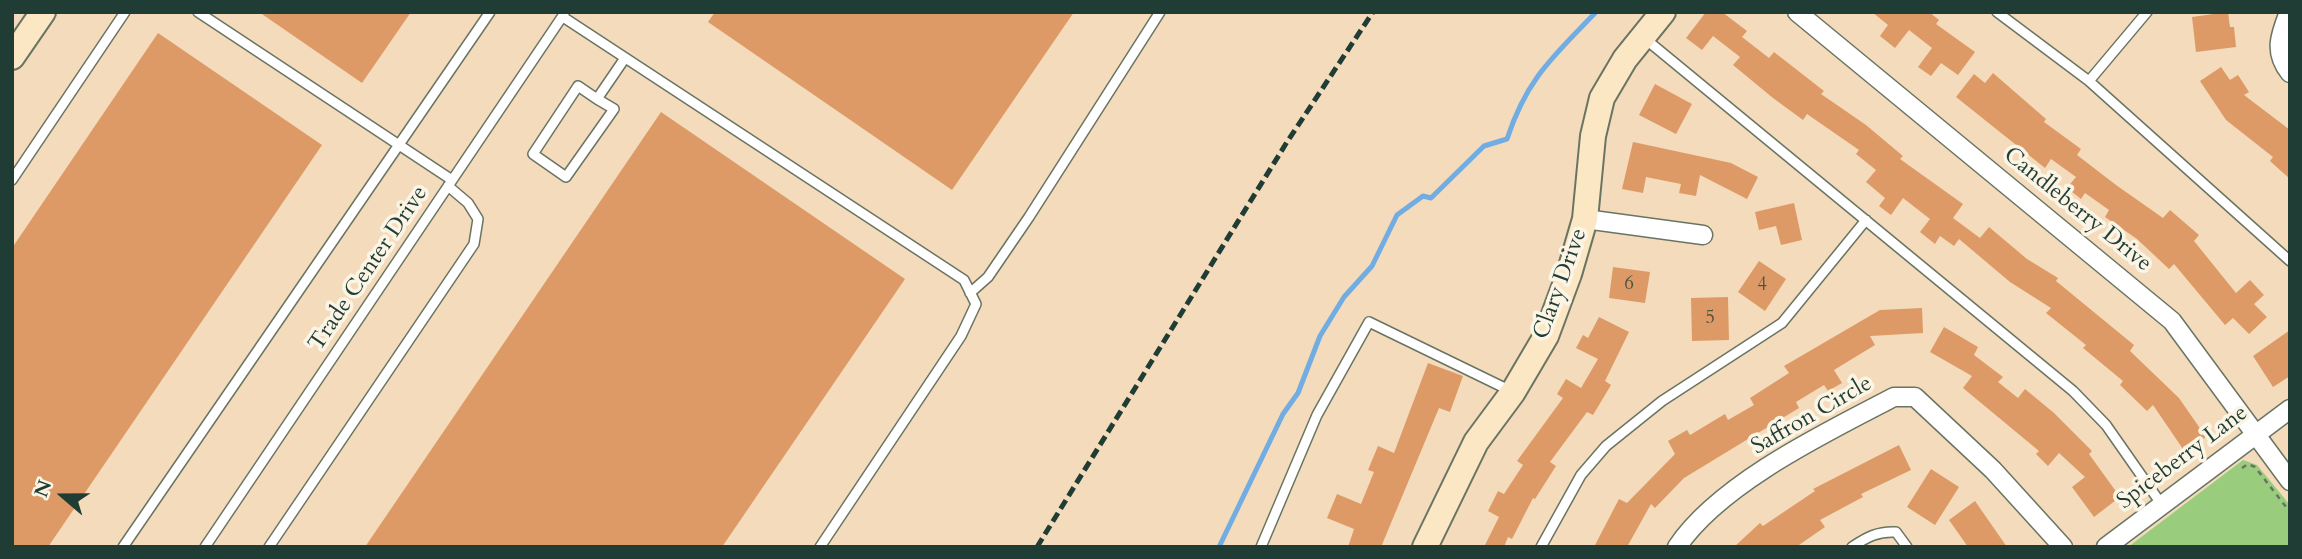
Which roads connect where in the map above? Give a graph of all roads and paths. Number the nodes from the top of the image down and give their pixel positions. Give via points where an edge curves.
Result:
1 (43, 12) edge
2 (125, 12) edge
3 (198, 12) edge
4 (490, 12) edge
5 (1160, 12) edge
6 (1663, 12) edge
7 (1797, 12) edge
8 (1997, 12) edge
9 (2147, 12) edge
10 (2289, 12) edge
11 (564, 14) edge
12 (1643, 37) junction
13 (12, 57) edge
14 (625, 58) junction
15 (2290, 73) edge
16 (2089, 81) junction
17 (597, 99) junction
18 (400, 146) junction
19 (12, 180) edge
20 (450, 183) junction
21 (1585, 219) junction
22 (1866, 220) junction
23 (1703, 235) dead end
24 (2290, 261) edge
25 (970, 293) junction
26 (1513, 392) junction
27 (2290, 409) edge
28 (2255, 435) junction
29 (2232, 475) dead end
30 (2290, 481) edge
31 (2162, 505) junction
32 (2290, 512) edge
33 (123, 547) edge
34 (205, 547) edge
35 (270, 547) edge
36 (820, 547) edge
37 (1261, 547) edge
38 (1425, 547) edge
39 (1541, 547) edge
40 (1677, 547) edge
41 (1852, 547) edge
42 (1907, 547) edge
43 (2063, 547) edge
44 (2106, 547) edge

1 - 13 street
2 - 19 lane
3 - 18 lane
4 - 18 lane
5 - 25 lane via 1029,217 988,276
6 - 12 street, Clary Drive
7 - 28 street, Candleberry Drive via 2172,321
8 - 16 lane
9 - 16 lane
10 - 15 street via 2277,41
11 - 14 lane
11 - 20 lane, Trade Center Drive
12 - 21 street, Clary Drive via 1602,98 1593,136
12 - 22 lane
14 - 17 lane
14 - 25 lane via 964,280
16 - 24 lane
17 - 17 lane via 614,109 566,177 533,154 578,86
18 - 20 lane
18 - 33 lane
20 - 34 lane, Trade Center Drive
20 - 35 lane via 478,219 474,244
21 - 23 street
21 - 26 street, Clary Drive via 1546,336
22 - 31 lane via 2073,391 2106,425
22 - 39 lane via 1782,323 1662,401 1606,446 1581,475
25 - 36 lane via 976,304 961,336
26 - 37 lane via 1369,322 1317,415
26 - 38 street, Clary Drive via 1476,442
27 - 28 street, Spiceberry Lane
28 - 30 street, Candleberry Drive
28 - 31 street, Spiceberry Lane
29 - 32 path via 2252,466
31 - 44 street, Spiceberry Lane
40 - 43 street, Saffron Circle via 1717,503 1780,459 1894,397 1915,397 1993,470
41 - 42 lane via 1885,531 1896,532

